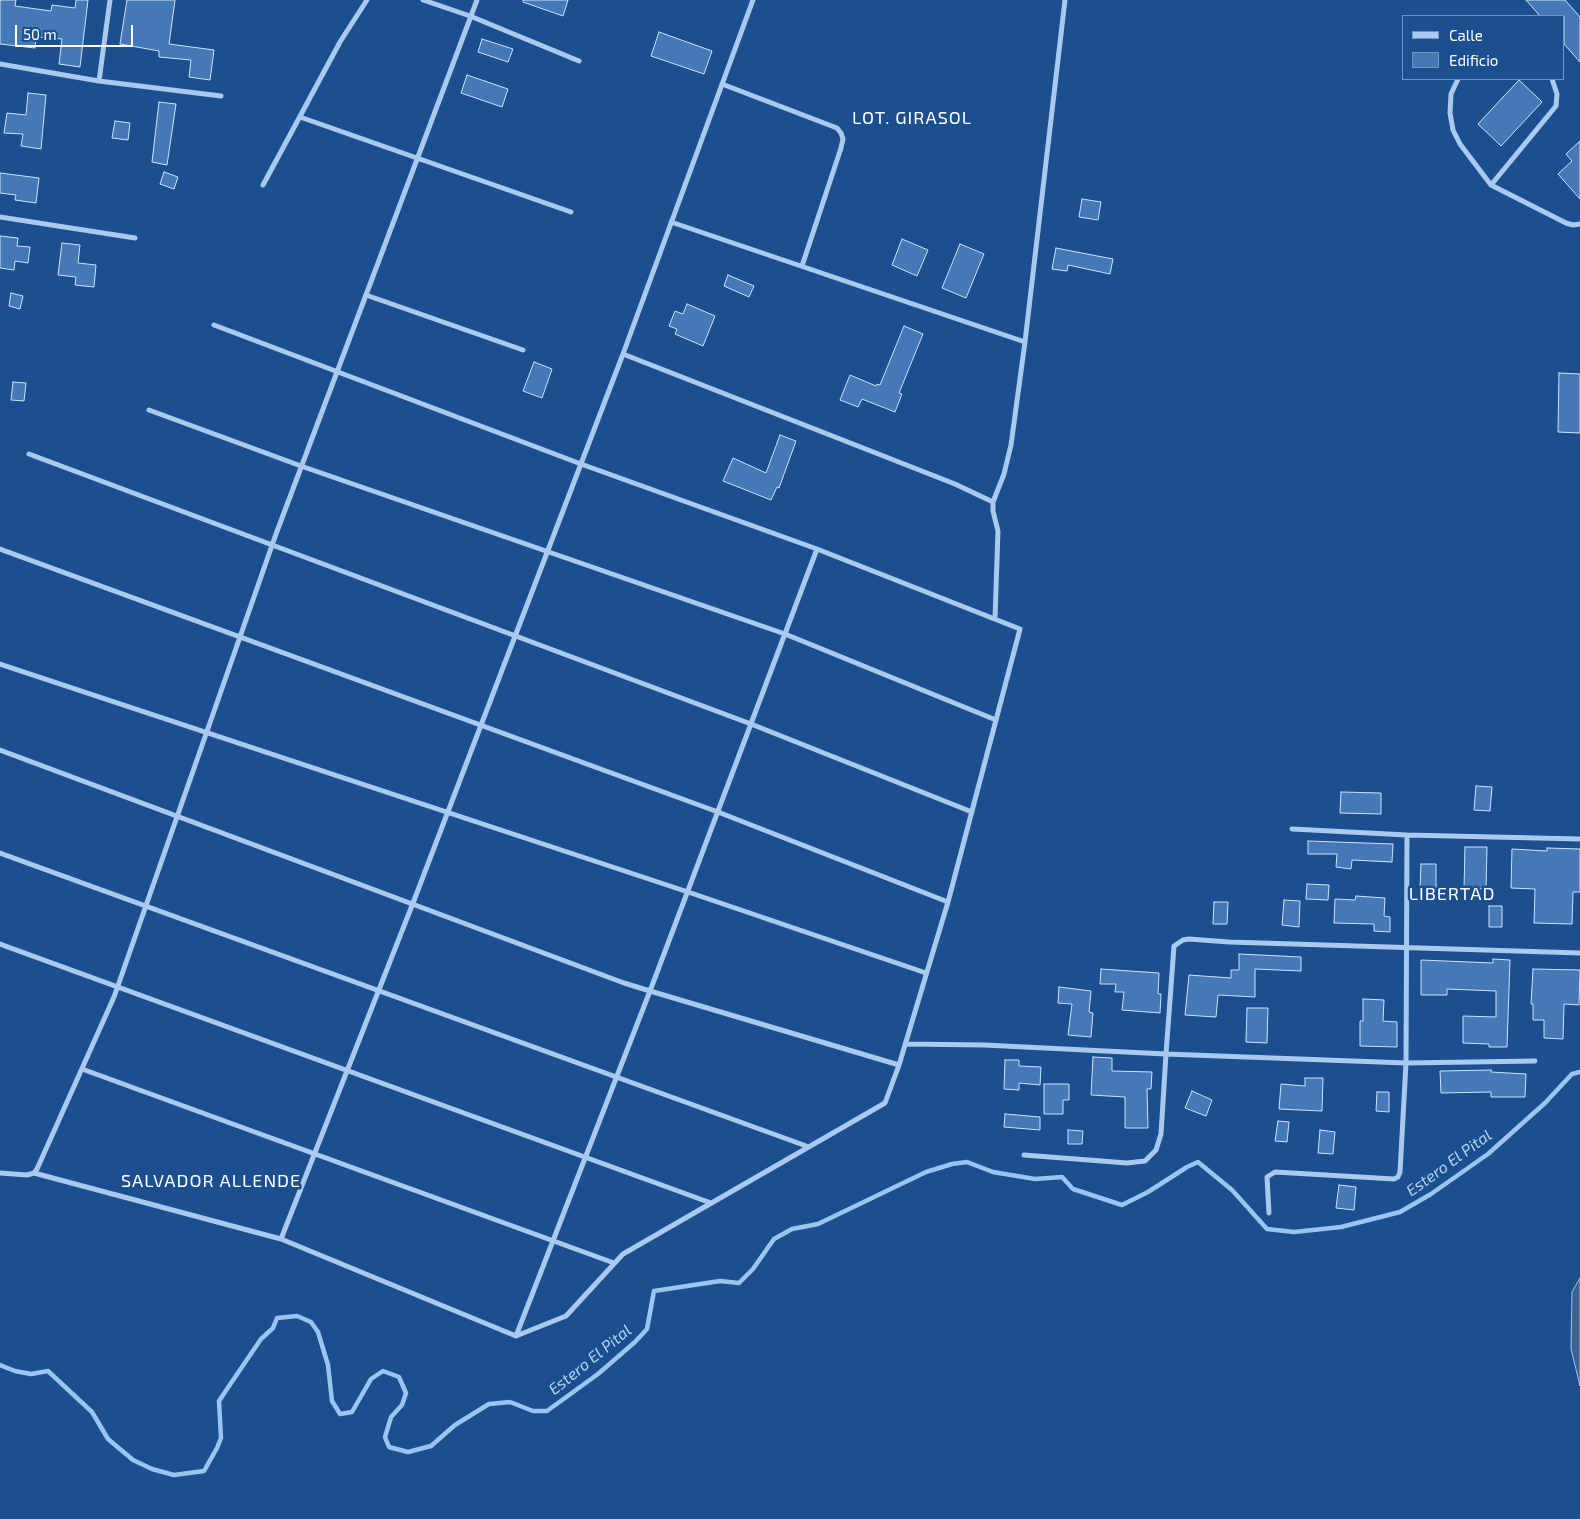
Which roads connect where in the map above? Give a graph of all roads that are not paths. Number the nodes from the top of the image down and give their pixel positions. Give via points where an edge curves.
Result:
1 (110, 0) edge
2 (367, 0) edge
3 (423, 0) edge
4 (477, 0) edge
5 (753, 0) edge
6 (1065, 0) edge
7 (470, 16) junction
8 (579, 61) dead end
9 (0, 64) edge
10 (1458, 80) edge
11 (1552, 80) edge
12 (100, 81) junction
13 (722, 84) junction
14 (220, 96) dead end
15 (300, 117) junction
16 (418, 158) junction
17 (263, 185) dead end
18 (1490, 185) junction
19 (571, 212) dead end
20 (0, 217) edge
21 (671, 222) junction
22 (1580, 224) edge
23 (134, 238) dead end
24 (802, 266) junction
25 (366, 295) junction
26 (214, 325) dead end
27 (1025, 342) junction
28 (523, 350) dead end
29 (623, 354) junction
30 (337, 372) junction
31 (149, 410) dead end
32 (29, 454) dead end
33 (581, 464) junction
34 (301, 466) junction
35 (993, 502) junction
36 (272, 544) junction
37 (0, 548) edge
38 (817, 549) junction
39 (548, 551) junction
40 (995, 619) junction
41 (786, 634) junction
42 (515, 635) junction
43 (239, 638) junction
44 (0, 664) edge
45 (996, 720) junction
46 (752, 724) junction
47 (480, 726) junction
48 (206, 732) junction
49 (0, 750) edge
50 (448, 812) junction
51 (718, 812) junction
52 (972, 812) junction
53 (176, 816) junction
54 (1292, 830) dead end
55 (1407, 835) junction
56 (1580, 839) edge
57 (0, 853) edge
58 (688, 892) junction
59 (948, 902) junction
60 (413, 903) junction
61 (145, 906) junction
62 (0, 944) edge
63 (1406, 947) junction
64 (1580, 953) edge
65 (926, 973) junction
66 (117, 987) junction
67 (378, 990) junction
68 (650, 991) junction
69 (905, 1044) junction
70 (1166, 1054) junction
71 (1535, 1061) dead end
72 (1406, 1063) junction
73 (899, 1064) junction
74 (82, 1070) junction
75 (347, 1071) junction
76 (617, 1077) junction
77 (809, 1147) junction
78 (314, 1154) junction
79 (1024, 1155) dead end
80 (586, 1157) junction
81 (0, 1173) edge
82 (34, 1173) junction
83 (711, 1203) junction
84 (1269, 1213) dead end
85 (281, 1240) junction
86 (553, 1241) junction
87 (614, 1263) junction
88 (516, 1336) junction

1 - 12 street
2 - 15 street via 340,42
3 - 7 street
4 - 7 street
5 - 13 street
6 - 27 street
7 - 8 street
7 - 16 street
9 - 12 street
10 - 18 street via 1451,94 1453,130
11 - 18 street via 1557,94 1556,106
12 - 14 street
13 - 21 street
13 - 24 street via 837,128 841,133 841,148
15 - 16 street
15 - 17 street
16 - 19 street
16 - 25 street
18 - 22 street via 1566,223
20 - 23 street
21 - 24 street
21 - 29 street
24 - 27 street
25 - 28 street
25 - 30 street
26 - 30 street
27 - 35 street via 1010,445 1004,474
29 - 33 street
29 - 35 street via 955,484
30 - 33 street
30 - 34 street
31 - 34 street
32 - 36 street
33 - 38 street
33 - 39 street
34 - 36 street
34 - 39 street
35 - 40 street via 998,531
36 - 42 street
36 - 43 street
37 - 43 street
38 - 40 street
38 - 41 street
39 - 41 street
39 - 42 street
40 - 45 street via 1020,629
41 - 45 street
41 - 46 street
42 - 46 street
42 - 47 street
43 - 47 street
43 - 48 street
44 - 48 street
45 - 52 street
46 - 51 street
46 - 52 street
47 - 50 street
47 - 51 street
48 - 50 street
48 - 53 street
49 - 53 street
50 - 58 street
50 - 60 street
51 - 58 street
51 - 59 street
52 - 59 street
53 - 60 street
53 - 61 street
54 - 55 street
55 - 56 street
55 - 63 street
57 - 61 street
58 - 65 street
58 - 68 street
59 - 65 street
60 - 67 street
60 - 68 street
61 - 66 street
61 - 67 street
62 - 66 street
63 - 64 street
63 - 70 street via 1183,940 1174,946
63 - 72 street
65 - 69 street
66 - 74 street
66 - 75 street
67 - 75 street
67 - 76 street
68 - 73 street
68 - 76 street
69 - 70 street
69 - 73 street
70 - 72 street
70 - 79 street via 1161,1134 1156,1150 1145,1161 1127,1163
71 - 72 street
72 - 84 street via 1398,1177 1275,1172 1267,1178
73 - 77 street via 885,1103
74 - 78 street
74 - 82 street
75 - 78 street
75 - 80 street
76 - 77 street
76 - 80 street
77 - 83 street
78 - 85 street
78 - 86 street
80 - 83 street
80 - 86 street
81 - 82 street
82 - 85 street
83 - 87 street via 623,1254
85 - 88 street
86 - 87 street
86 - 88 street
87 - 88 street via 566,1316

